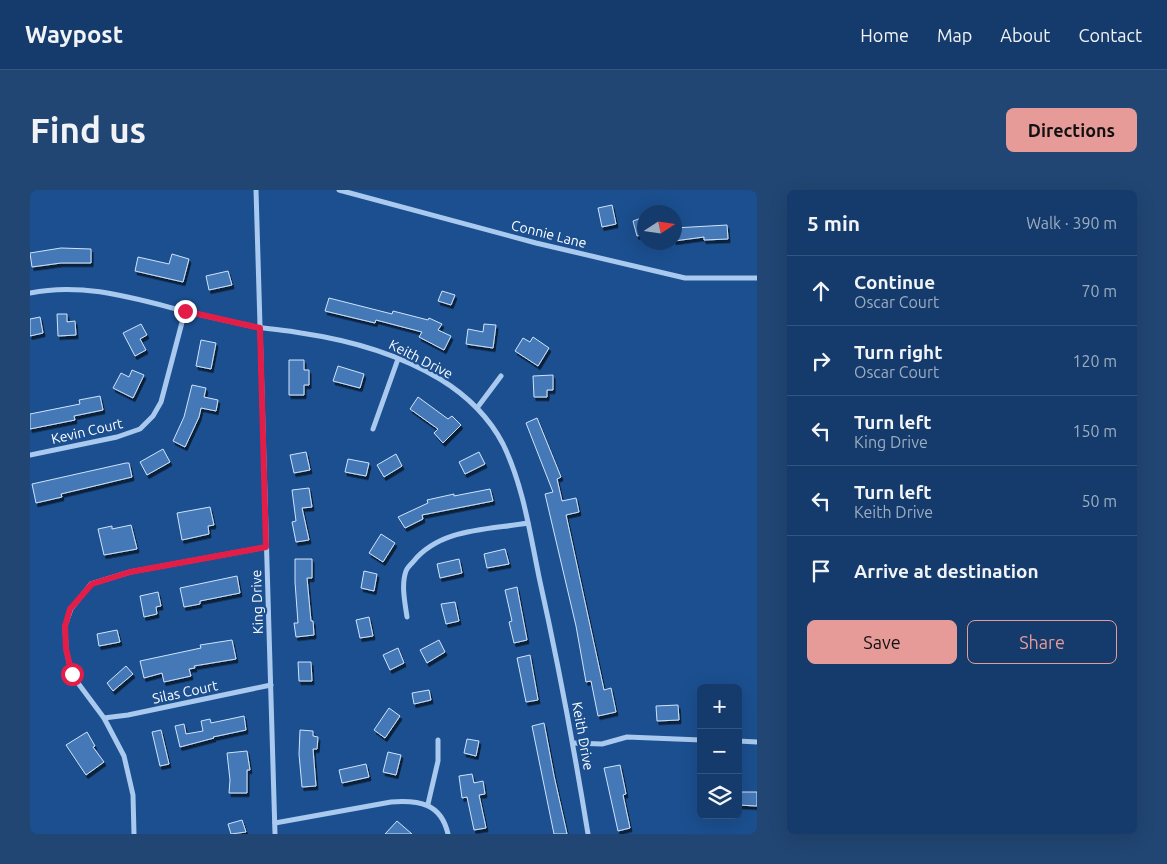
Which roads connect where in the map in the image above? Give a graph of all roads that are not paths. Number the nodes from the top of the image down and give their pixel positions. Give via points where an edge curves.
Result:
1 (256, 190) edge
2 (339, 190) edge
3 (757, 278) edge
4 (30, 293) edge
5 (185, 311) junction
6 (260, 328) junction
7 (398, 358) junction
8 (501, 376) dead end
9 (477, 408) junction
10 (373, 429) dead end
11 (30, 454) edge
12 (528, 523) junction
13 (266, 547) junction
14 (407, 617) dead end
15 (271, 685) junction
16 (104, 718) junction
17 (438, 740) dead end
18 (697, 740) edge
19 (742, 741) edge
20 (757, 742) edge
21 (573, 743) junction
22 (428, 804) junction
23 (275, 824) junction
24 (134, 834) edge
25 (275, 834) edge
26 (448, 834) edge
27 (588, 834) edge

1 - 6 street, King Drive
2 - 3 street, Connie Lane via 685,278
4 - 5 street, Keith Drive via 79,289
5 - 6 street, Keith Drive
5 - 11 street, Kevin Court via 161,402 140,429 117,437
6 - 7 street, Keith Drive via 302,333
6 - 13 street, King Drive
7 - 9 street, Keith Drive via 439,379
7 - 10 street
8 - 9 street
9 - 12 street, Keith Drive via 502,443
12 - 14 street via 447,537 432,545 406,570
12 - 21 street, Keith Drive
13 - 15 street, King Drive
13 - 16 street via 130,572 92,584 82,594 70,609 65,626 66,649 72,674
15 - 16 street, Silas Court
15 - 23 street, King Drive
16 - 24 street via 124,756 133,794
17 - 22 street via 438,761
18 - 21 street via 627,737 602,744
19 - 20 street
21 - 27 street, Keith Drive
22 - 23 street via 392,802
22 - 26 street via 445,822
23 - 25 street, King Drive

